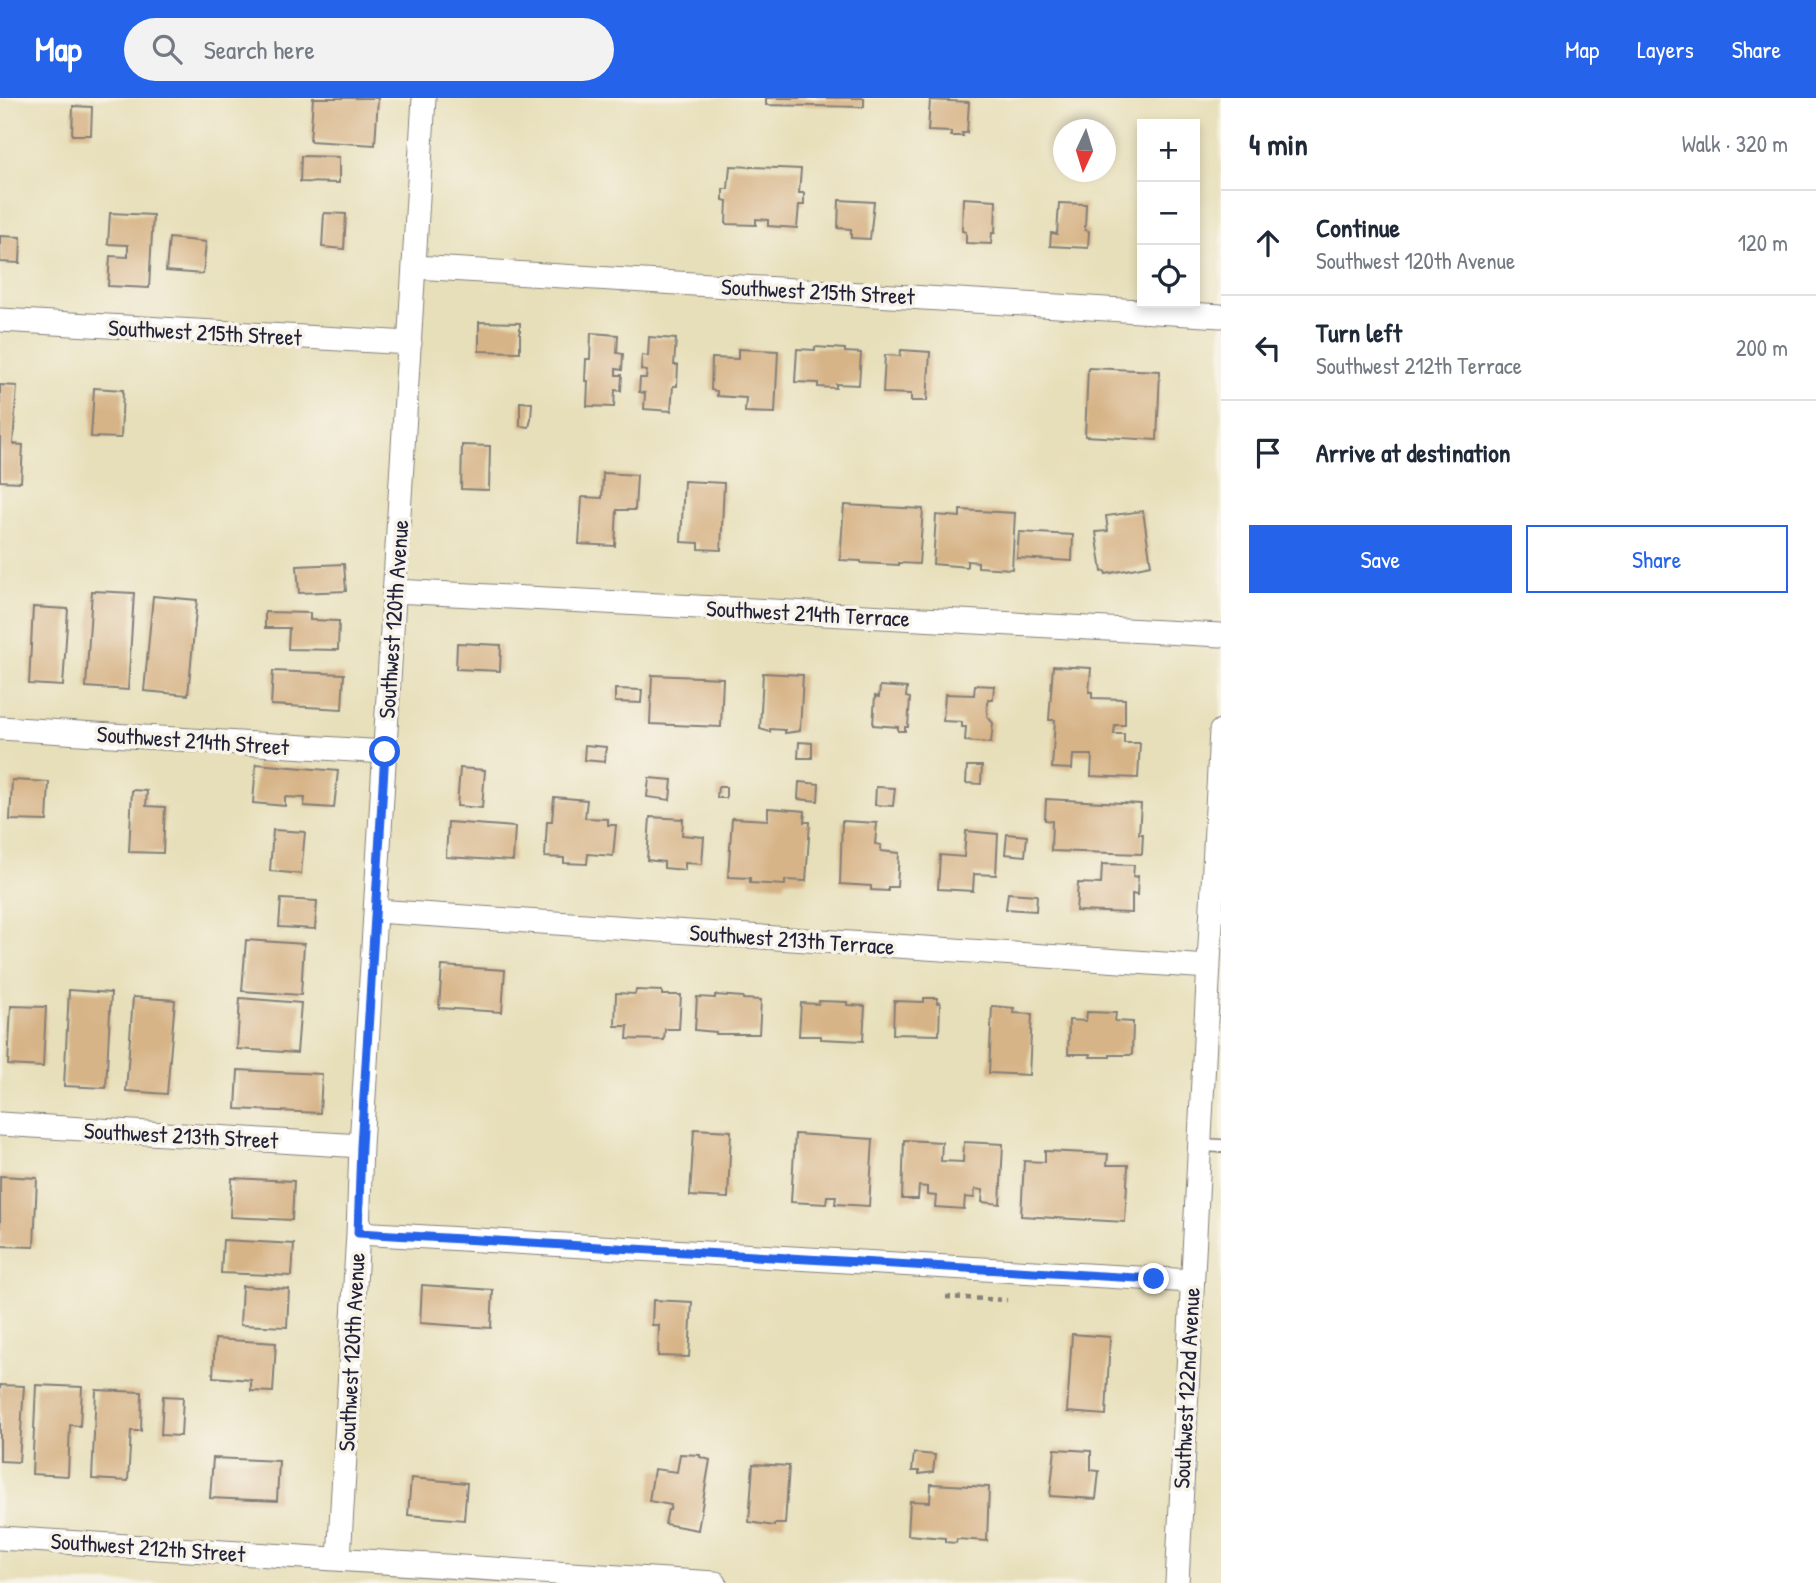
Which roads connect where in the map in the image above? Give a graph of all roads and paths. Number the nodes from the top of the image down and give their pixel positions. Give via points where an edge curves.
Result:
1 (424, 98) edge
2 (415, 267) junction
3 (1221, 316) edge
4 (0, 320) edge
5 (410, 343) junction
6 (395, 591) junction
7 (1221, 635) edge
8 (0, 728) edge
9 (1221, 731) edge
10 (385, 752) junction
11 (1219, 804) edge
12 (376, 911) junction
13 (1209, 967) junction
14 (1214, 1012) edge
15 (0, 1124) edge
16 (361, 1146) junction
17 (1210, 1146) edge
18 (358, 1233) junction
19 (1192, 1281) junction
20 (946, 1297) dead end
21 (1007, 1300) dead end
22 (0, 1538) edge
23 (339, 1559) junction
24 (715, 1583) edge
25 (1177, 1583) edge

1 - 2 street, Southwest 120th Avenue
2 - 3 street, Southwest 215th Street
2 - 5 street, Southwest 120th Avenue
4 - 5 street, Southwest 215th Street
5 - 6 street, Southwest 120th Avenue
6 - 7 street, Southwest 214th Terrace
6 - 10 street, Southwest 120th Avenue
8 - 10 street, Southwest 214th Street
9 - 11 street, Southwest 122nd Avenue
10 - 12 street, Southwest 120th Avenue
11 - 13 street, Southwest 122nd Avenue
12 - 13 street, Southwest 213th Terrace
12 - 16 street, Southwest 120th Avenue
13 - 14 street, Southwest 122nd Avenue
14 - 17 street, Southwest 122nd Avenue
15 - 16 street, Southwest 213th Street
16 - 18 street, Southwest 120th Avenue
17 - 19 street, Southwest 122nd Avenue
18 - 19 street
18 - 23 street, Southwest 120th Avenue
19 - 25 street, Southwest 122nd Avenue
20 - 21 path
22 - 23 street, Southwest 212th Street
23 - 24 street, Southwest 212th Street

